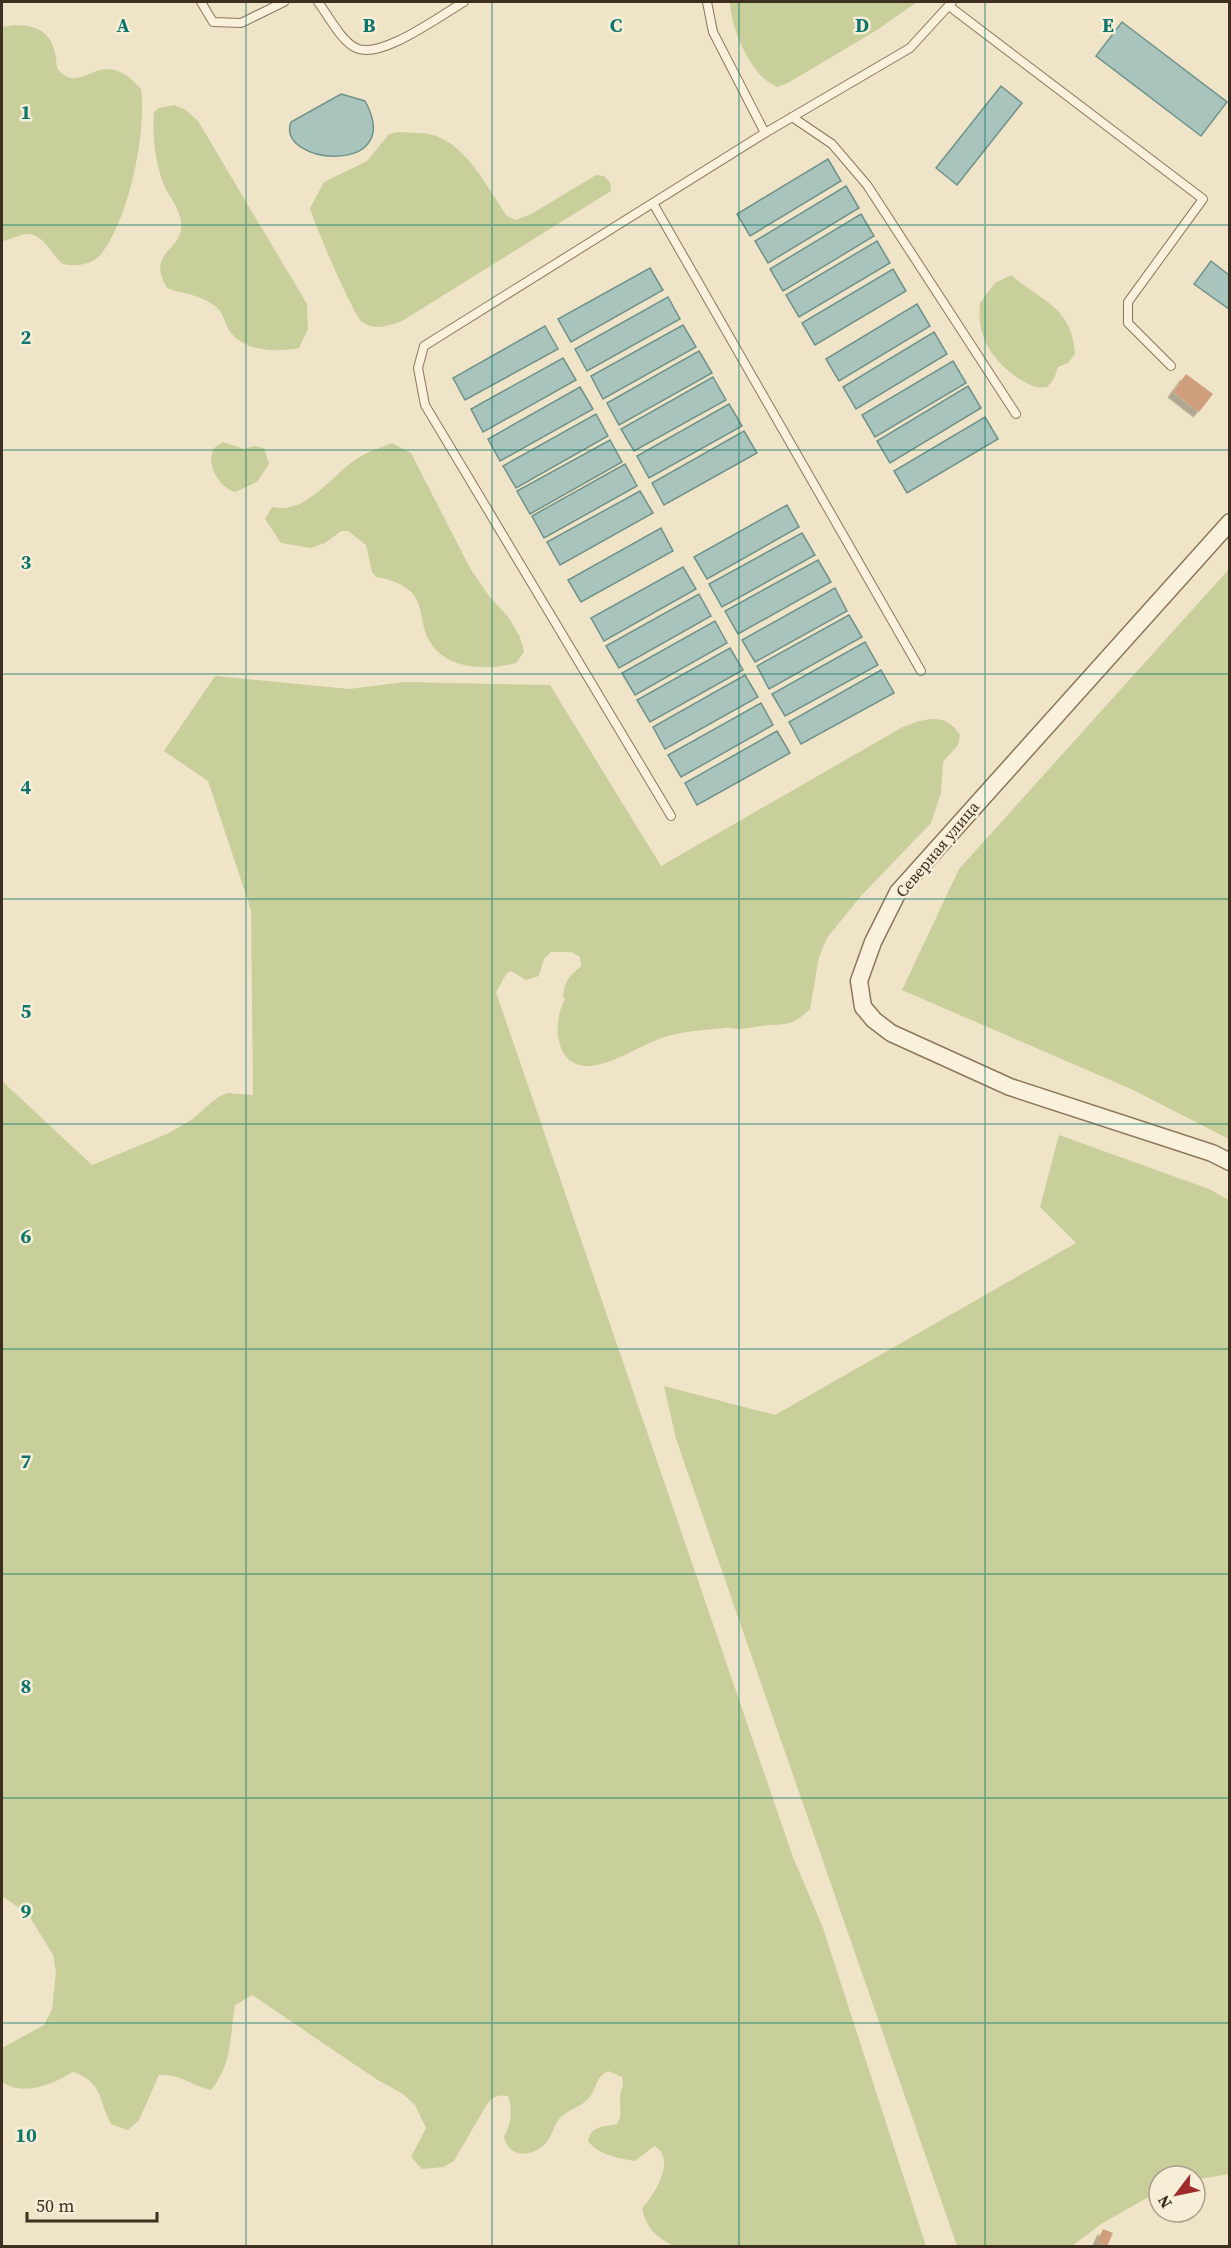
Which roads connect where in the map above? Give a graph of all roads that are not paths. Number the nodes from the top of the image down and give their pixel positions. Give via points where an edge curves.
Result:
1 (201, 2) edge
2 (284, 2) edge
3 (318, 2) edge
4 (464, 2) edge
5 (707, 2) edge
6 (951, 4) edge
7 (271, 5) edge
8 (792, 117) junction
9 (765, 133) junction
10 (654, 205) junction
11 (1171, 366) dead end
12 (1016, 414) dead end
13 (1230, 522) edge
14 (921, 671) dead end
15 (670, 816) dead end
16 (1230, 1162) edge

1 - 7 lane via 213,22 242,23
2 - 7 lane
3 - 4 lane via 354,47 366,51 390,45
5 - 9 lane via 713,32
6 - 8 lane via 910,48
6 - 11 lane via 1203,199 1128,302 1128,323
8 - 9 lane
8 - 12 lane via 832,144 867,185
9 - 10 lane
10 - 14 lane
10 - 15 lane via 424,346 418,368 425,405
13 - 16 street, Северная улица via 898,892 859,981 863,1007 891,1033 1010,1087

